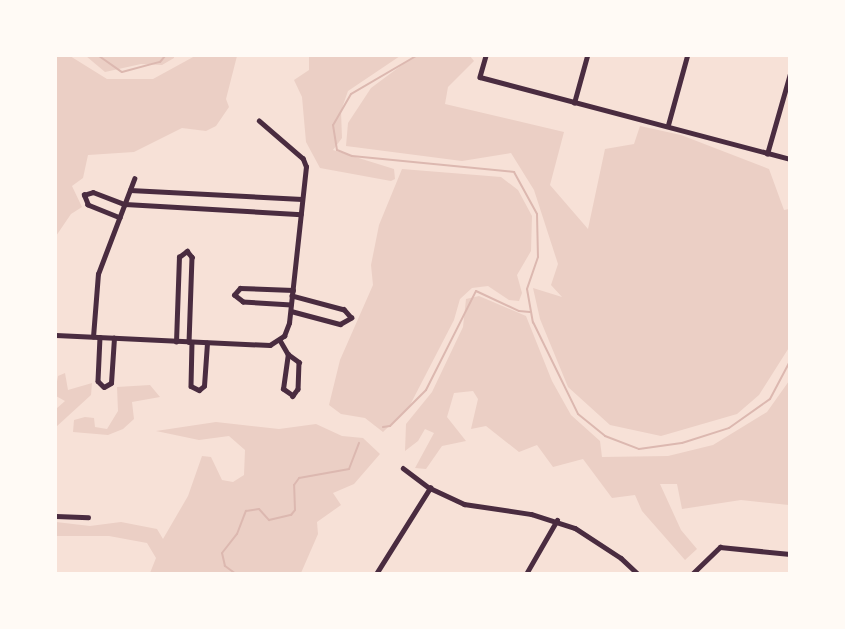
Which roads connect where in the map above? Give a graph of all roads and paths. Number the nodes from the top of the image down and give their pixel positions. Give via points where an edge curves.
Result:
1 (486, 56) edge
2 (587, 56) edge
3 (687, 56) edge
4 (789, 74) edge
5 (574, 103) junction
6 (259, 121) dead end
7 (668, 126) junction
8 (767, 154) junction
9 (789, 159) edge
10 (134, 179) dead end
11 (130, 190) junction
12 (302, 199) junction
13 (125, 204) junction
14 (301, 214) junction
15 (120, 218) junction
16 (292, 293) junction
17 (291, 308) junction
18 (56, 335) edge
19 (93, 337) junction
20 (100, 337) junction
21 (114, 338) junction
22 (280, 340) junction
23 (176, 342) junction
24 (190, 342) junction
25 (207, 343) junction
26 (288, 354) junction
27 (403, 468) dead end
28 (430, 488) junction
29 (56, 516) edge
30 (88, 517) dead end
31 (557, 520) junction
32 (789, 554) edge
33 (376, 573) edge
34 (526, 573) edge
35 (638, 573) edge
36 (692, 573) edge

1 - 5 street via 480,77
2 - 5 street
3 - 7 street
4 - 8 street
5 - 7 street
6 - 12 street via 303,159 306,167
7 - 8 street
8 - 9 street
10 - 11 street
11 - 12 street
11 - 13 street
12 - 14 street
13 - 14 street
13 - 15 street
13 - 15 street via 93,192 82,197 88,205
14 - 16 street
15 - 19 street via 98,274
16 - 17 street
16 - 17 street via 240,288 234,295 243,302
16 - 17 street via 344,310 351,318 340,324
17 - 22 street via 287,331
18 - 19 street
19 - 20 street
20 - 21 street
20 - 21 street via 98,381 104,387 111,383
21 - 23 street
22 - 25 street via 270,345
22 - 26 street
23 - 24 street
23 - 24 street via 179,257 187,251 192,256
24 - 25 street
24 - 25 street via 190,386 199,390 204,386
26 - 26 street via 283,389 293,396 298,389 299,362
27 - 28 street
28 - 31 street via 464,504
28 - 33 street
29 - 30 street
31 - 34 street
31 - 35 street via 599,542
32 - 36 street via 720,547

